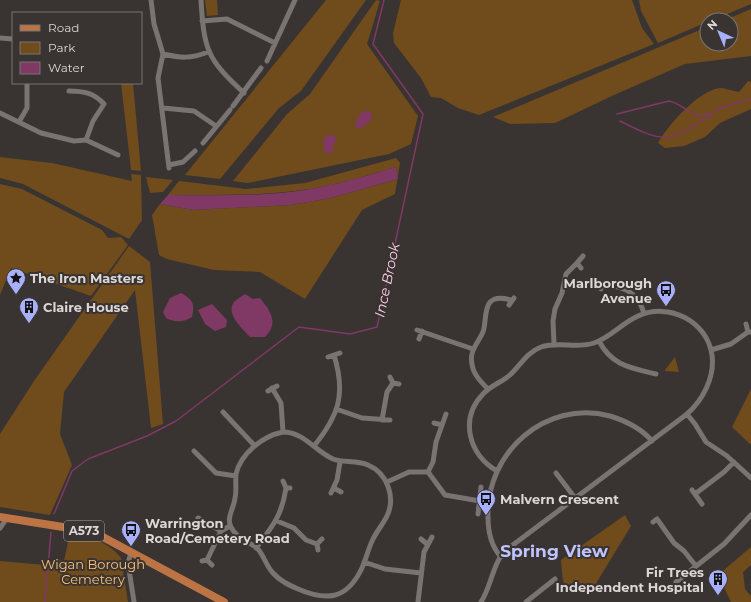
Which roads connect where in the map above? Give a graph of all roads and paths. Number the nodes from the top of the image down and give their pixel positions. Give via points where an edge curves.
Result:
1 (151, 0) edge
2 (201, 0) edge
3 (295, 0) edge
4 (202, 21) junction
5 (0, 38) edge
6 (12, 39) edge
7 (275, 43) junction
8 (208, 52) junction
9 (162, 54) junction
10 (267, 60) dead end
11 (261, 68) dead end
12 (27, 84) edge
13 (69, 91) dead end
14 (244, 93) junction
15 (163, 108) junction
16 (0, 113) edge
17 (19, 122) junction
18 (216, 126) junction
19 (86, 140) junction
20 (203, 143) dead end
21 (196, 151) dead end
22 (118, 155) dead end
23 (583, 256) dead end
24 (577, 263) junction
25 (581, 268) dead end
26 (597, 280) dead end
27 (603, 283) junction
28 (601, 289) dead end
29 (511, 301) dead end
30 (644, 313) junction
31 (746, 324) dead end
32 (750, 332) edge
33 (419, 339) dead end
34 (599, 341) junction
35 (554, 344) junction
36 (473, 349) junction
37 (711, 350) junction
38 (328, 357) dead end
39 (656, 374) dead end
40 (390, 378) dead end
41 (272, 389) dead end
42 (488, 390) junction
43 (336, 409) junction
44 (224, 412) dead end
45 (446, 414) dead end
46 (687, 414) junction
47 (382, 420) junction
48 (390, 420) dead end
49 (434, 423) dead end
50 (442, 425) junction
51 (283, 432) junction
52 (652, 441) junction
53 (255, 446) junction
54 (314, 446) junction
55 (194, 451) dead end
56 (340, 462) junction
57 (734, 462) junction
58 (497, 471) junction
59 (428, 472) junction
60 (556, 473) dead end
61 (236, 476) junction
62 (751, 478) edge
63 (282, 481) dead end
64 (387, 482) junction
65 (481, 487) dead end
66 (341, 492) dead end
67 (575, 498) junction
68 (480, 501) junction
69 (702, 504) dead end
70 (478, 514) dead end
71 (751, 515) edge
72 (3, 518) edge
73 (198, 518) dead end
74 (657, 519) dead end
75 (277, 521) junction
76 (230, 526) junction
77 (0, 528) edge
78 (222, 531) junction
79 (432, 537) dead end
80 (322, 539) dead end
81 (421, 539) dead end
82 (427, 544) junction
83 (256, 548) junction
84 (131, 553) junction
85 (500, 557) junction
86 (364, 562) junction
87 (212, 565) dead end
88 (696, 566) junction
89 (421, 573) junction
90 (555, 579) dead end
91 (676, 582) dead end
92 (312, 595) junction
93 (134, 602) edge
94 (224, 602) edge
95 (311, 602) edge
96 (418, 602) edge
97 (481, 602) edge
98 (526, 602) edge

1 - 9 street
2 - 4 street
3 - 7 street
4 - 7 street via 227,19
4 - 8 street
5 - 6 street
7 - 10 street
8 - 9 street via 193,58
8 - 14 street via 220,70
9 - 15 street via 158,78
11 - 14 street
12 - 17 street via 26,108
13 - 19 street via 97,96 104,104 93,121
14 - 18 street
15 - 18 street via 194,111
15 - 21 street via 169,166 183,162
16 - 17 street
17 - 19 street via 41,133 74,141
18 - 20 street
19 - 22 street
23 - 24 street
24 - 25 street
24 - 35 street via 566,274 555,309
26 - 27 street
27 - 28 street
27 - 30 street via 632,293 639,299
29 - 36 street via 497,300 488,305 484,329
30 - 34 street
30 - 37 street via 664,311 688,319 703,332
31 - 32 street
32 - 37 street via 732,344
33 - 36 street via 419,330
34 - 35 street via 582,346
34 - 39 street via 607,355 615,361 651,370
35 - 42 street via 530,353 512,374
36 - 42 street via 472,367
37 - 46 street via 712,368 704,393
38 - 43 street via 337,354 340,372 341,388
40 - 47 street via 396,384 387,392
41 - 51 street via 281,404
42 - 58 street via 472,411 469,429 471,441 478,455
43 - 47 street via 362,418
43 - 54 street
44 - 53 street via 226,419
45 - 50 street
46 - 52 street
46 - 57 street via 706,442
47 - 48 street
49 - 50 street
50 - 59 street
51 - 53 street via 269,436
51 - 54 street via 296,434
52 - 58 street via 632,424 605,415 582,413 558,417 543,423 524,436 507,454
52 - 67 street
53 - 61 street via 241,462
54 - 56 street
55 - 61 street via 197,458 216,473
56 - 64 street via 368,465
56 - 66 street via 332,490
57 - 62 street
57 - 69 street via 724,472 693,492
58 - 85 street via 489,493 488,523 492,542
59 - 64 street via 409,472
59 - 68 street via 445,495
60 - 67 street
61 - 76 street
63 - 75 street via 288,488
64 - 86 street via 390,498 388,511 373,538
65 - 68 street
67 - 85 street
68 - 70 street
71 - 88 street via 729,539
72 - 77 street
72 - 84 main road, A573 via 88,531
73 - 78 street
74 - 88 street via 674,543
75 - 80 street via 294,528 318,547
75 - 83 street
76 - 78 street
76 - 83 street via 238,536
78 - 87 street via 205,561
79 - 82 street
81 - 82 street
82 - 89 street
83 - 92 street via 276,576 288,585
84 - 93 street via 128,563
84 - 94 main road, A573
85 - 97 street
86 - 89 street
86 - 92 street via 356,579 344,591 330,597
88 - 91 street
89 - 96 street
90 - 98 street
92 - 95 street

